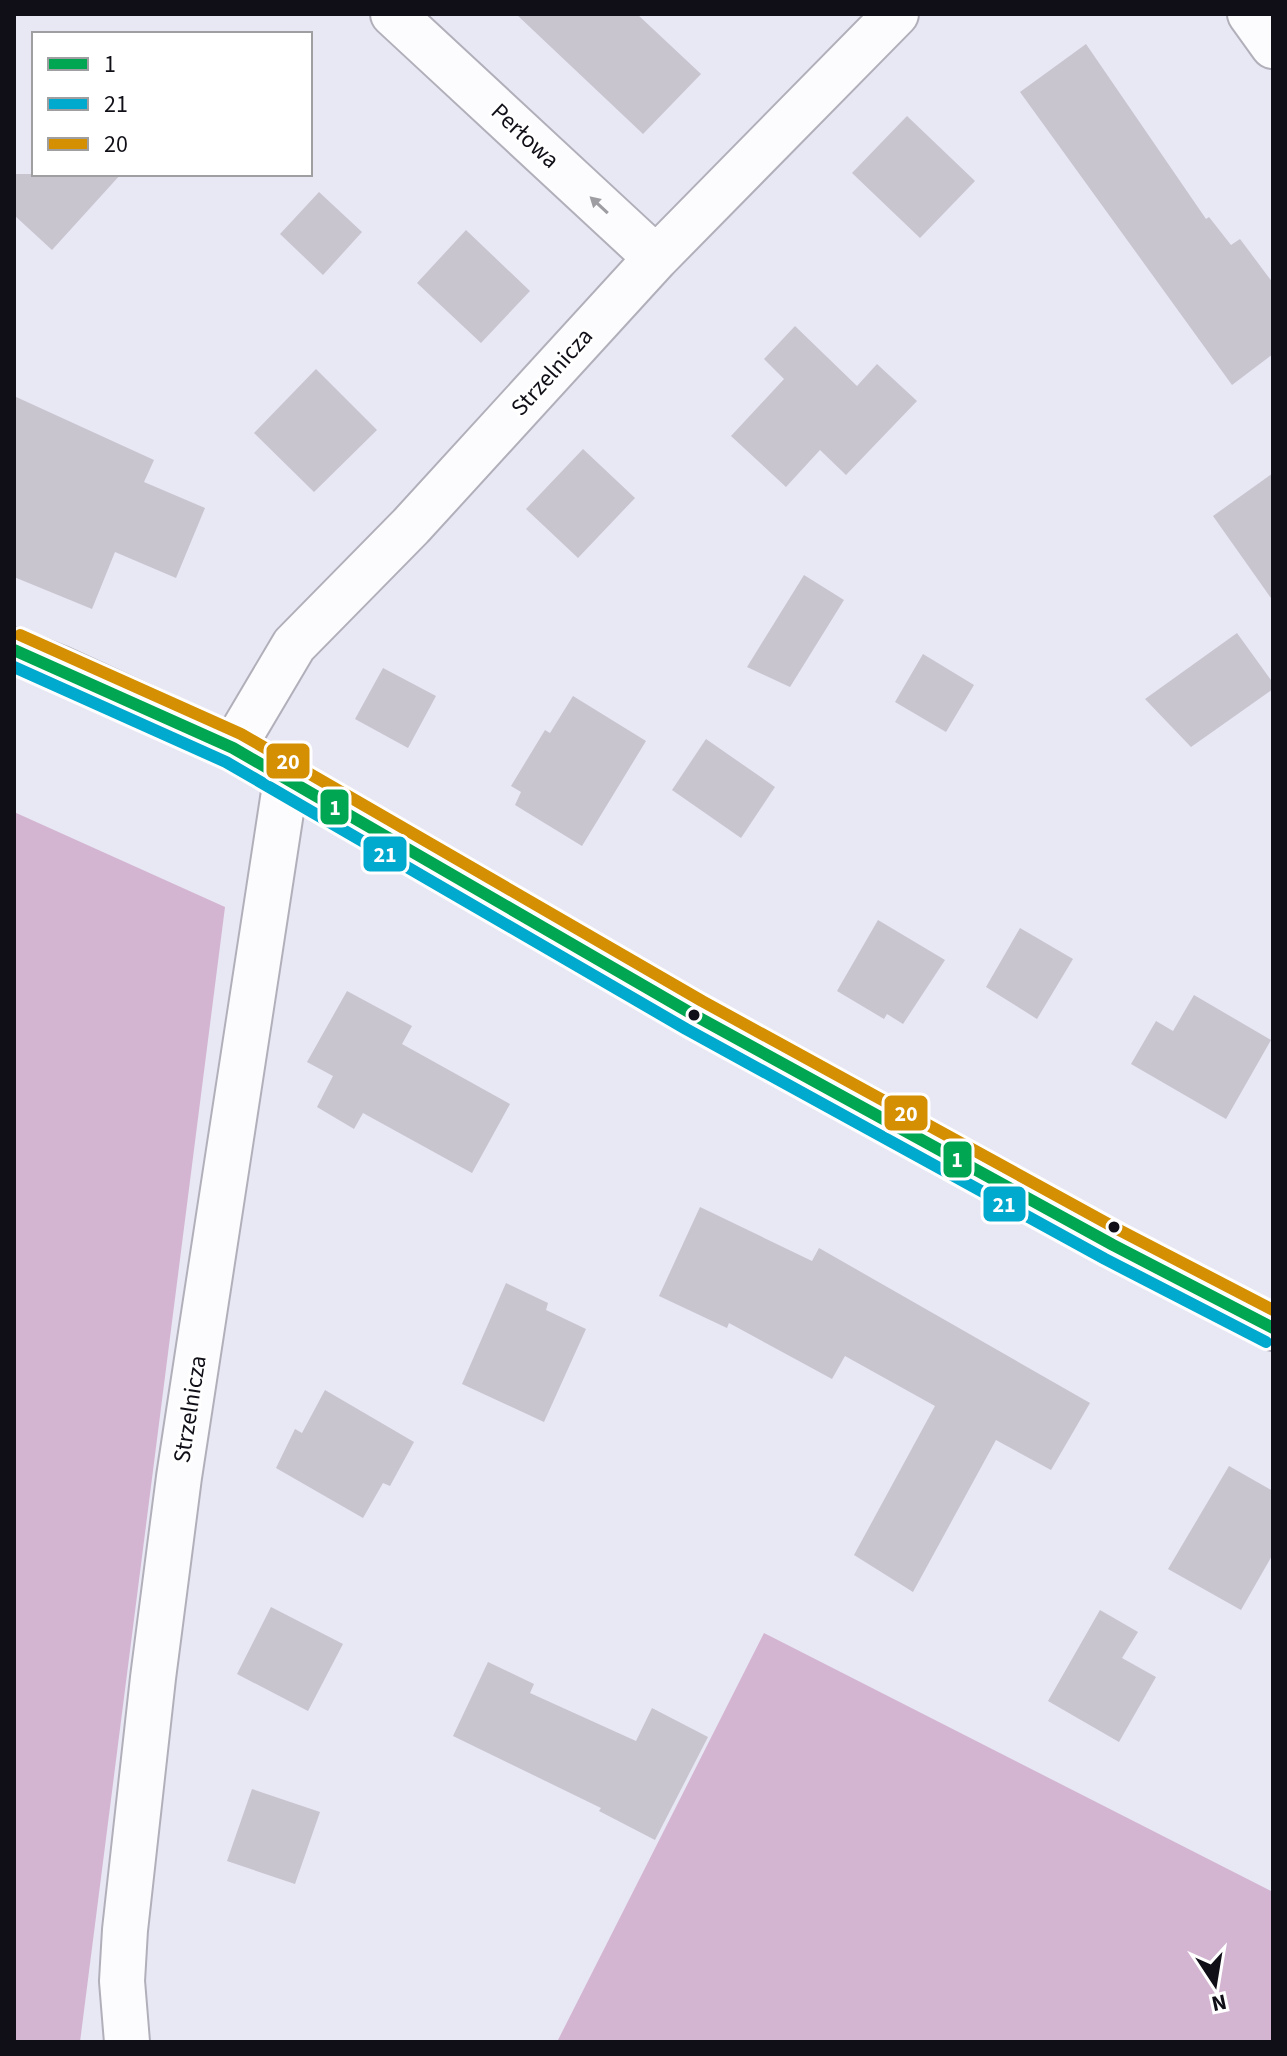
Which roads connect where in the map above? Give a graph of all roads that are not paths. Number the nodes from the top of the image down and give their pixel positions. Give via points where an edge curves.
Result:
1 (393, 14) edge
2 (896, 14) edge
3 (1250, 14) edge
4 (1273, 46) edge
5 (656, 258) junction
6 (14, 650) edge
7 (233, 748) junction
8 (286, 779) junction
9 (1273, 1328) edge
10 (127, 2042) edge

5 -> 1 street, Perłowa
2 - 5 street, Strzelnicza
3 - 4 street
5 - 7 street, Strzelnicza via 411,526 294,645
6 - 7 street
7 - 8 street
8 - 9 street via 694,1015
8 - 10 street, Strzelnicza via 151,1693 125,1930

